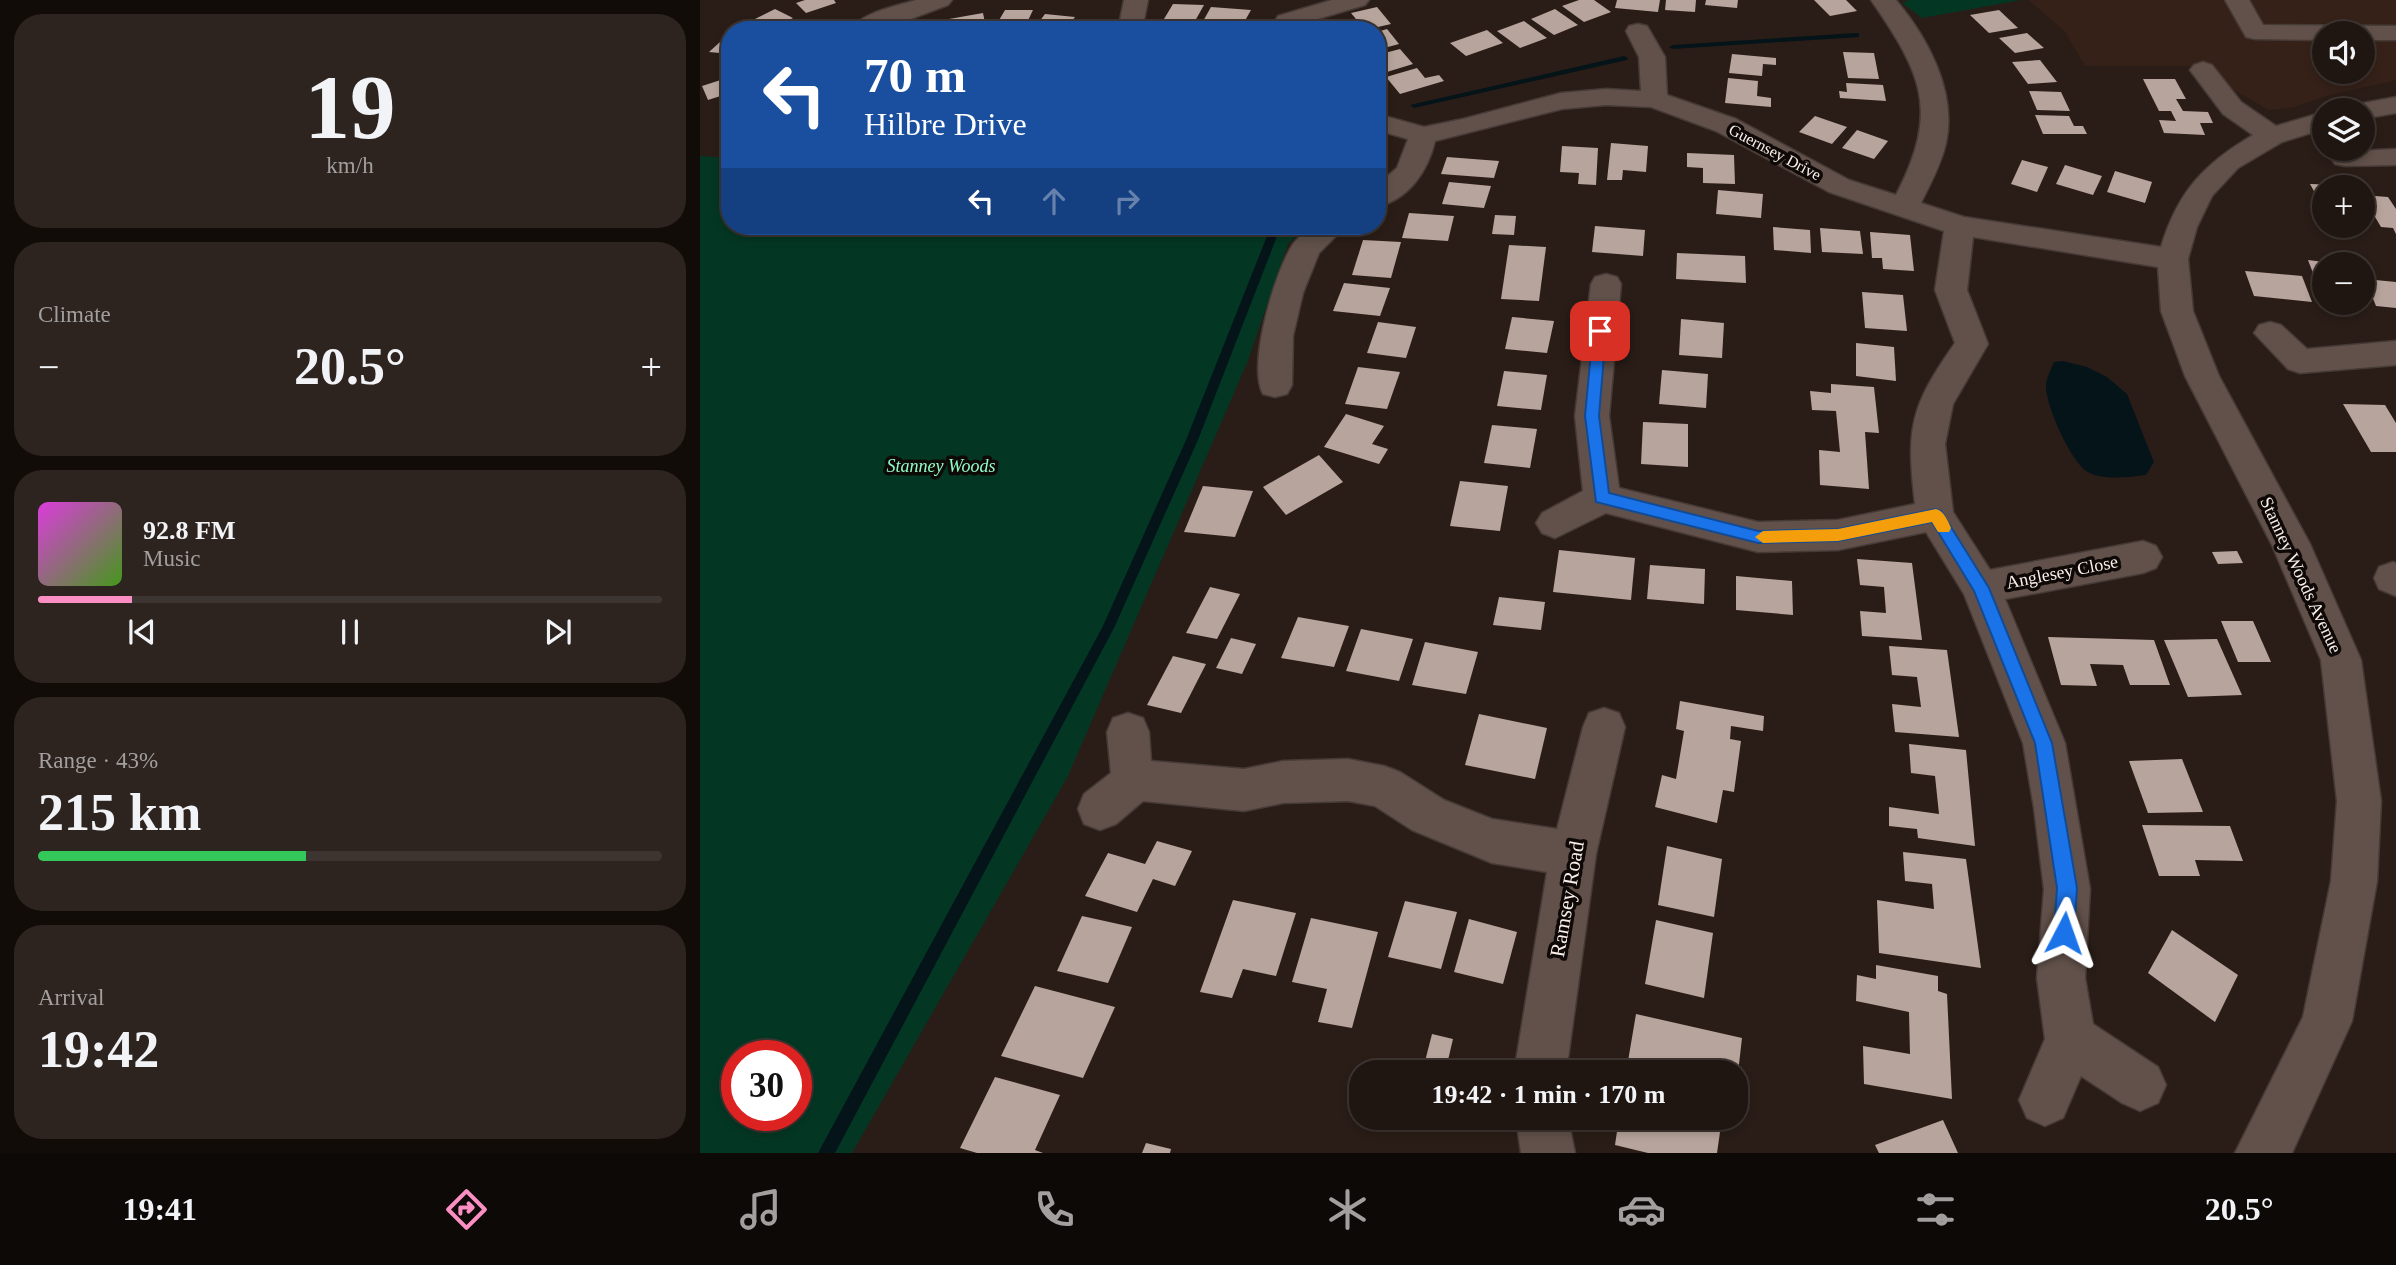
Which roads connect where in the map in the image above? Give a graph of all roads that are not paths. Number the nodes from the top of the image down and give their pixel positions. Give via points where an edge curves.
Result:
1 (940, 0) edge
2 (1136, 0) edge
3 (1269, 0) edge
4 (1357, 0) edge
5 (1883, 0) edge
6 (2237, 0) edge
7 (880, 21) edge
8 (1132, 21) edge
9 (1287, 21) edge
10 (1301, 21) edge
11 (1638, 31) dead end
12 (2396, 33) edge
13 (2203, 70) dead end
14 (1654, 99) junction
15 (2396, 105) edge
16 (2375, 109) edge
17 (2312, 124) edge
18 (1386, 125) edge
19 (1423, 135) junction
20 (2272, 136) junction
21 (2375, 157) edge
22 (2396, 157) edge
23 (1386, 192) edge
24 (1904, 208) junction
25 (1960, 226) junction
26 (1321, 235) edge
27 (2173, 259) junction
28 (1606, 284) dead end
29 (2270, 333) dead end
30 (2396, 354) edge
31 (1275, 385) dead end
32 (1602, 498) junction
33 (1936, 515) junction
34 (1555, 523) dead end
35 (2143, 557) dead end
36 (1981, 588) junction
37 (1604, 727) dead end
38 (1128, 732) dead end
39 (1136, 780) junction
40 (1100, 809) dead end
41 (1573, 853) junction
42 (2070, 1039) junction
43 (1542, 1060) edge
44 (2140, 1085) dead end
45 (2045, 1100) dead end
46 (1544, 1130) edge
47 (1548, 1153) edge
48 (2262, 1153) edge

1 - 7 street
2 - 8 street
3 - 9 street
4 - 10 street
5 - 24 street via 1903,22 1922,61 1933,104 1928,158
6 - 12 street via 2255,32
11 - 14 street via 1651,57
13 - 20 street via 2232,108
14 - 19 street, Guernsey Drive via 1561,101
14 - 24 street, Guernsey Drive via 1726,125 1839,186
15 - 16 street
17 - 20 street, Stanney Woods Avenue
18 - 19 street, Guernsey Drive
19 - 23 street via 1408,177
20 - 27 street, Stanney Woods Avenue via 2228,162 2200,192 2182,227
21 - 22 street
24 - 25 street, Guernsey Drive
25 - 27 street, Guernsey Drive
25 - 33 street via 1951,290 1972,344 1943,391 1928,429
26 - 31 street via 1306,248 1287,293 1277,336
27 - 48 street, Stanney Woods Avenue via 2177,311 2202,376 2291,544 2341,660 2360,801 2354,881 2327,1021
28 - 32 street via 1592,416
29 - 30 street via 2299,373
32 - 33 street via 1758,537 1838,535
32 - 34 street
33 - 36 street, Anglesey Close
35 - 36 street, Anglesey Close
36 - 42 street, Anglesey Close via 2044,743 2067,888 2061,978
37 - 41 street, Ramsey Road
38 - 39 street via 1130,768
39 - 40 street
39 - 41 street via 1244,790 1283,782 1348,780 1384,787 1428,815 1492,841
41 - 43 street, Ramsey Road
42 - 44 street
42 - 45 street
46 - 47 street

